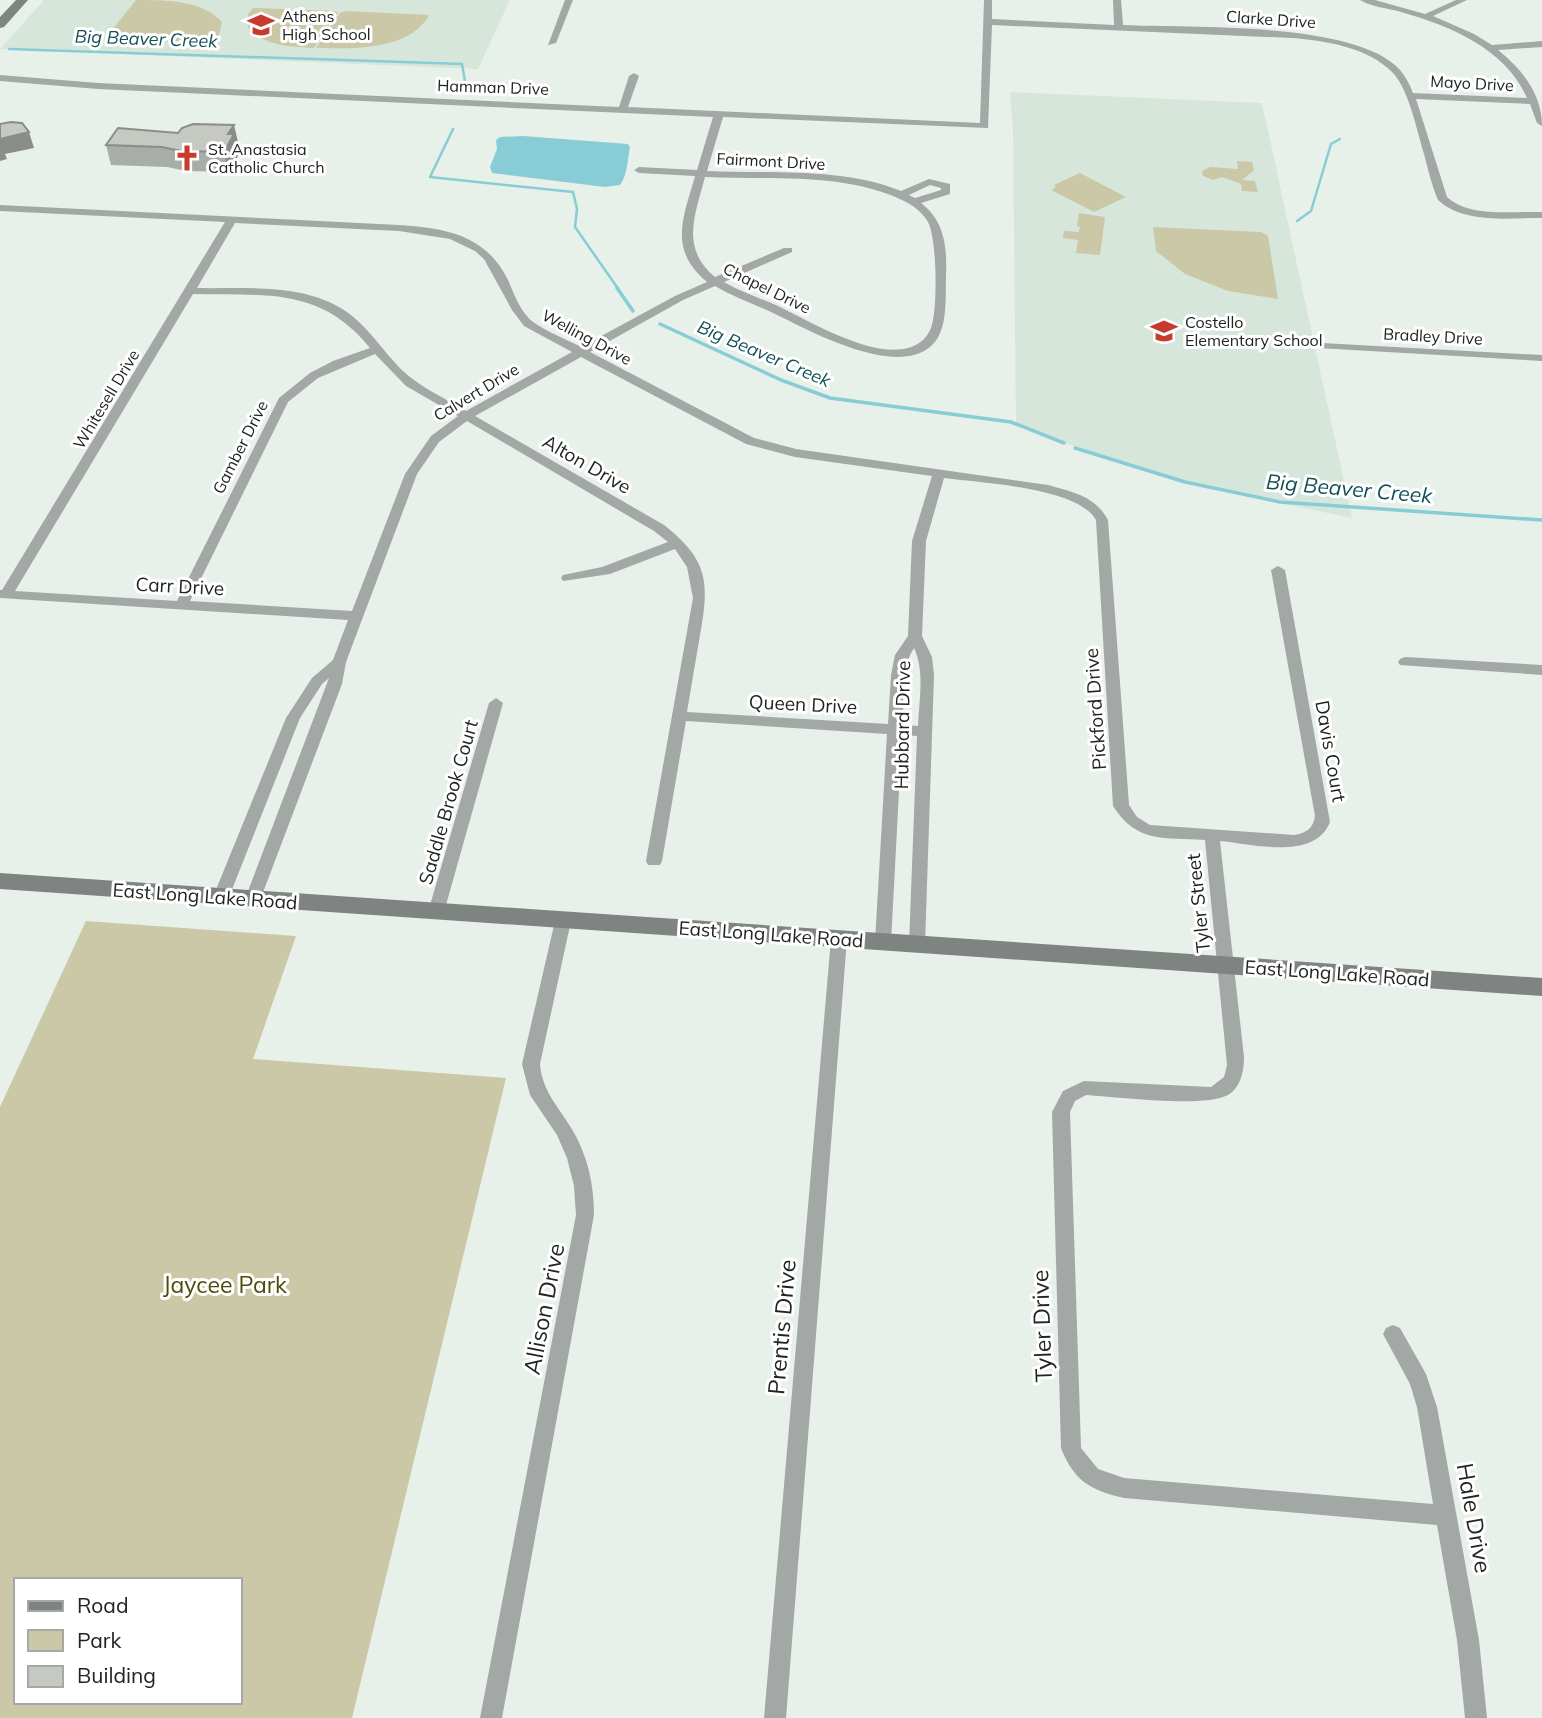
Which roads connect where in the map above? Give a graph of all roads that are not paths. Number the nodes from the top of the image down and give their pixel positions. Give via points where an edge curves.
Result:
1 (22, 0) edge
2 (569, 0) edge
3 (988, 0) edge
4 (1117, 0) edge
5 (1364, 0) edge
6 (1463, 0) edge
7 (1424, 17) junction
8 (988, 22) junction
9 (0, 24) edge
10 (1119, 27) junction
11 (551, 43) dead end
12 (1542, 44) edge
13 (1488, 48) junction
14 (634, 76) dead end
15 (0, 78) edge
16 (1409, 96) junction
17 (1533, 101) junction
18 (623, 108) junction
19 (719, 113) junction
20 (1542, 122) edge
21 (639, 170) dead end
22 (704, 173) junction
23 (899, 196) junction
24 (913, 202) junction
25 (0, 208) edge
26 (1542, 215) edge
27 (232, 220) junction
28 (788, 250) dead end
29 (715, 281) junction
30 (190, 291) junction
31 (1322, 346) dead end
32 (920, 348) junction
33 (375, 350) junction
34 (580, 352) junction
35 (931, 358) dead end
36 (1542, 358) edge
37 (464, 416) junction
38 (939, 473) junction
39 (1096, 509) joint
40 (678, 543) junction
41 (1278, 570) dead end
42 (568, 578) dead end
43 (3, 594) edge
44 (181, 606) junction
45 (358, 616) junction
46 (915, 636) junction
47 (338, 662) junction
48 (1405, 663) dead end
49 (1542, 670) edge
50 (496, 703) dead end
51 (679, 716) junction
52 (894, 729) junction
53 (925, 731) junction
54 (269, 776) junction
55 (299, 778) junction
56 (890, 815) junction
57 (921, 817) junction
58 (1212, 836) junction
59 (654, 861) dead end
60 (1, 883) edge
61 (221, 897) junction
62 (253, 899) junction
63 (436, 912) junction
64 (563, 920) junction
65 (839, 939) junction
66 (883, 942) junction
67 (917, 945) junction
68 (1226, 965) junction
69 (1542, 987) edge
70 (1393, 1334) dead end
71 (1447, 1516) junction
72 (491, 1718) edge
73 (775, 1718) edge
74 (1476, 1718) edge

1 - 9 main road
2 - 11 street
3 - 8 street
4 - 10 street
5 - 7 street
6 - 7 street
7 - 13 street
8 - 10 street, Clarke Drive
8 - 19 street, Hamman Drive via 985,126
10 - 16 street, Clarke Drive via 1328,40 1388,65 1399,74
12 - 13 street
13 - 17 street via 1516,72
14 - 18 street
15 - 18 street, Hamman Drive
16 - 17 street, Mayo Drive
16 - 26 street, Clarke Drive via 1442,198 1450,207
17 - 20 street
18 - 19 street, Hamman Drive
19 - 22 street, Chapel Drive
21 - 22 street, Fairmont Drive
22 - 23 street, Fairmont Drive via 850,181
22 - 29 street, Chapel Drive via 689,223 687,248
23 - 24 street, Fairmont Drive
23 - 24 street via 924,183 947,186 940,195
24 - 32 street, Fairmont Drive via 926,212 939,235 937,327 934,338
25 - 27 street, Welling Drive
27 - 30 street, Whitesell Drive
27 - 34 street, Welling Drive via 417,229 458,239 494,264 514,309 528,324
28 - 29 street, Calvert Drive
29 - 32 street, Chapel Drive via 865,348 898,352
29 - 34 street, Calvert Drive
30 - 33 street, Alton Drive via 283,296 319,303 348,318
30 - 43 street, Whitesell Drive
31 - 36 street, Bradley Drive
32 - 35 street
33 - 37 street, Alton Drive via 401,377
33 - 44 street, Gamber Drive via 321,370 283,401
34 - 37 street, Calvert Drive
34 - 38 street, Welling Drive via 761,445
37 - 40 street, Alton Drive
37 - 45 street, Calvert Drive via 435,439 417,462
38 - 39 street, Welling Drive via 1048,489 1082,499
38 - 46 street, Hubbard Drive via 919,541
39 - 58 street, Pickford Drive via 1102,520 1121,806 1132,821 1147,830
40 - 42 street via 605,571
40 - 51 street, Alton Drive via 695,569 700,587
41 - 58 street, Davis Court via 1322,822 1312,836 1294,841
43 - 44 street, Carr Drive
44 - 45 street, Carr Drive
45 - 47 street, Calvert Drive
46 - 52 street, Hubbard Drive via 899,666
46 - 53 street, Hubbard Drive via 927,666
47 - 54 street, Calvert Drive via 298,708
47 - 55 street, Calvert Drive via 335,684
48 - 49 street
50 - 63 street, Saddle Brook Court
51 - 52 street, Queen Drive
51 - 59 street, Alton Drive
52 - 53 street, Queen Drive
52 - 56 street, Hubbard Drive
53 - 57 street, Hubbard Drive
54 - 55 street
54 - 61 street, Calvert Drive
55 - 62 street, Calvert Drive
56 - 57 street, Hubbard Drive
56 - 66 street, Hubbard Drive
57 - 67 street, Hubbard Drive
58 - 68 street, Tyler Street
60 - 61 main road, East Long Lake Road
61 - 62 main road, East Long Lake Road
62 - 63 main road, East Long Lake Road
63 - 64 main road, East Long Lake Road
64 - 65 main road, East Long Lake Road
64 - 72 street, Allison Drive via 531,1076 537,1095 575,1154 585,1215
65 - 66 main road, East Long Lake Road
65 - 73 street, Prentis Drive
66 - 67 main road, East Long Lake Road
67 - 68 main road, East Long Lake Road
68 - 69 main road, East Long Lake Road
68 - 71 street, Tyler Drive via 1236,1064 1228,1087 1211,1094 1084,1088 1063,1103 1073,1455 1089,1476 1124,1488
70 - 71 street, Hale Drive via 1419,1381 1427,1407
71 - 74 street, Hale Drive

